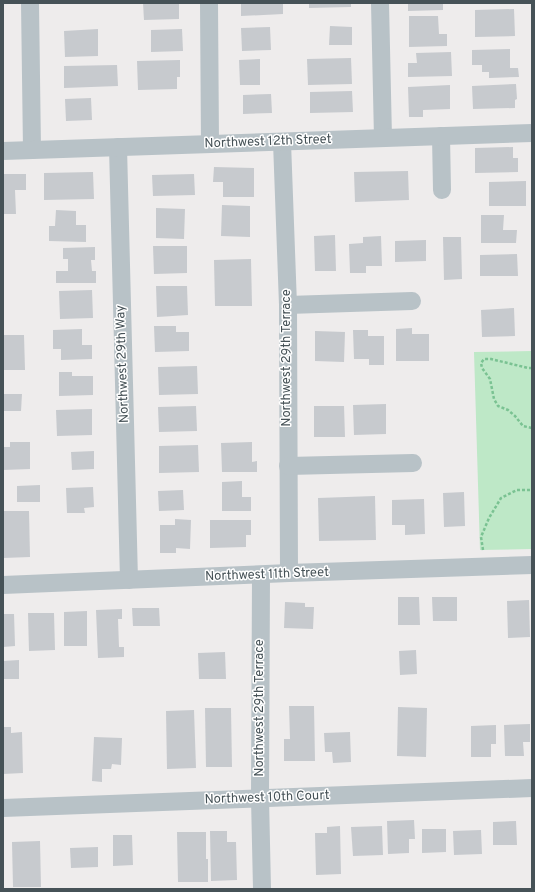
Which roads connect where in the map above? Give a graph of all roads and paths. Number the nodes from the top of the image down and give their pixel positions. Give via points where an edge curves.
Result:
1 (30, 3) edge
2 (209, 3) edge
3 (380, 3) edge
4 (532, 133) edge
5 (440, 136) junction
6 (384, 138) junction
7 (282, 142) junction
8 (210, 144) junction
9 (118, 147) junction
10 (32, 150) junction
11 (3, 151) edge
12 (442, 190) dead end
13 (412, 301) dead end
14 (288, 306) junction
15 (532, 368) edge
16 (532, 428) edge
17 (413, 463) dead end
18 (288, 466) junction
19 (532, 490) edge
20 (483, 550) dead end
21 (532, 565) edge
22 (289, 574) junction
23 (261, 575) junction
24 (129, 580) junction
25 (3, 585) edge
26 (532, 788) edge
27 (260, 798) junction
28 (3, 808) edge
29 (262, 889) edge

1 - 10 street
2 - 8 street
3 - 6 street
4 - 5 street, Northwest 12th Street
5 - 6 street, Northwest 12th Street
5 - 12 street
6 - 7 street, Northwest 12th Street
7 - 8 street, Northwest 12th Street
7 - 14 street, Northwest 29th Terrace
8 - 9 street, Northwest 12th Street
9 - 10 street, Northwest 12th Street
9 - 24 street, Northwest 29th Way
10 - 11 street, Northwest 12th Street
13 - 14 street
14 - 18 street, Northwest 29th Terrace
15 - 16 path via 491,359 484,359 481,363 490,379 498,406 508,410 523,426
17 - 18 street
18 - 22 street, Northwest 29th Terrace
19 - 20 path via 517,490 501,498 481,537
21 - 22 street, Northwest 11th Street
22 - 23 street, Northwest 11th Street
23 - 24 street, Northwest 11th Street
23 - 27 street, Northwest 29th Terrace
24 - 25 street, Northwest 11th Street
26 - 27 street, Northwest 10th Court
27 - 28 street, Northwest 10th Court
27 - 29 street, Northwest 29th Terrace

